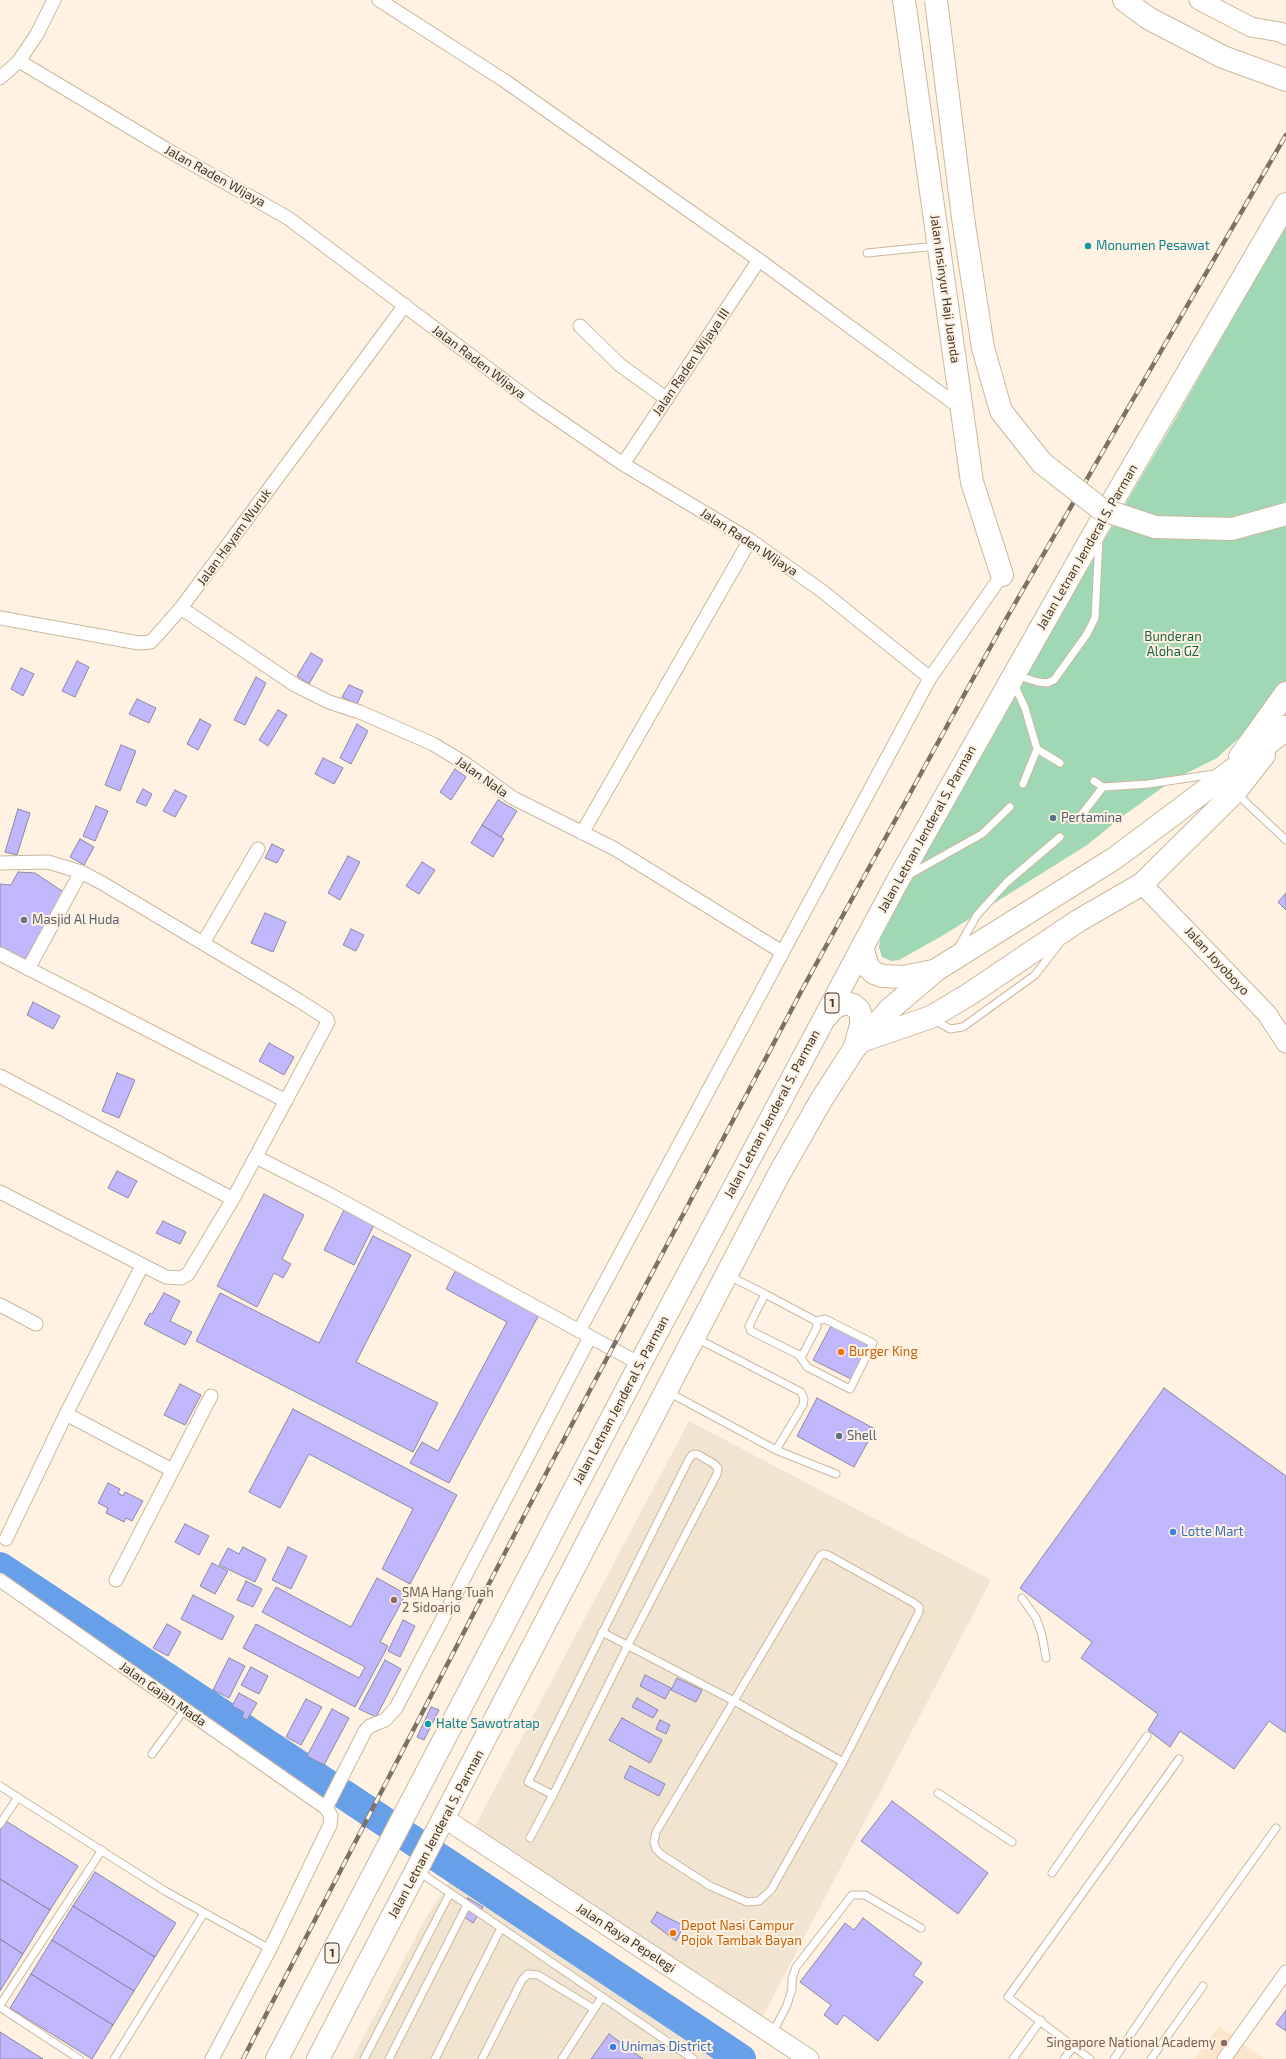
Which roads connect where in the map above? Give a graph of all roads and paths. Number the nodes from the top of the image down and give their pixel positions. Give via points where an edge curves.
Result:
1 (54, 0) edge
2 (379, 0) edge
3 (904, 0) edge
4 (936, 0) edge
5 (1124, 0) edge
6 (1199, 0) edge
7 (1286, 35) edge
8 (19, 61) junction
9 (0, 78) edge
10 (1286, 80) edge
11 (1286, 204) edge
12 (940, 246) junction
13 (867, 253) dead end
14 (759, 260) junction
15 (405, 305) junction
16 (580, 326) dead end
17 (667, 400) junction
18 (962, 409) junction
19 (623, 464) junction
20 (1286, 514) edge
21 (1100, 523) junction
22 (750, 540) junction
23 (1002, 575) joint
24 (181, 608) junction
25 (0, 618) edge
26 (1013, 677) junction
27 (930, 678) junction
28 (1286, 693) edge
29 (1282, 731) edge
30 (1038, 748) junction
31 (1060, 763) dead end
32 (1094, 781) dead end
33 (1232, 782) junction
34 (1022, 784) dead end
35 (1103, 787) junction
36 (1010, 807) dead end
37 (1079, 818) dead end
38 (582, 833) junction
39 (1060, 837) dead end
40 (1286, 840) edge
41 (258, 849) dead end
42 (0, 863) edge
43 (81, 872) junction
44 (897, 882) junction
45 (1142, 884) junction
46 (203, 943) junction
47 (862, 947) junction
48 (782, 952) junction
49 (0, 954) edge
50 (943, 965) junction
51 (28, 969) junction
52 (820, 1023) junction
53 (1286, 1043) edge
54 (858, 1045) junction
55 (0, 1076) edge
56 (286, 1101) junction
57 (256, 1157) junction
58 (0, 1192) edge
59 (233, 1199) junction
60 (142, 1266) junction
61 (727, 1275) junction
62 (765, 1294) junction
63 (0, 1305) edge
64 (816, 1321) junction
65 (36, 1324) dead end
66 (585, 1334) junction
67 (694, 1337) junction
68 (799, 1355) junction
69 (640, 1364) junction
70 (666, 1392) junction
71 (210, 1396) dead end
72 (66, 1414) junction
73 (776, 1450) junction
74 (172, 1470) junction
75 (836, 1474) dead end
76 (6, 1539) dead end
77 (0, 1580) edge
78 (116, 1580) dead end
79 (1022, 1598) dead end
80 (602, 1632) junction
81 (628, 1645) junction
82 (1046, 1658) dead end
83 (734, 1701) junction
84 (185, 1709) junction
85 (1147, 1736) dead end
86 (152, 1754) dead end
87 (1179, 1759) dead end
88 (842, 1762) junction
89 (0, 1786) edge
90 (938, 1793) dead end
91 (553, 1795) junction
92 (18, 1797) junction
93 (326, 1808) junction
94 (444, 1818) junction
95 (0, 1824) edge
96 (1276, 1828) dead end
97 (530, 1838) dead end
98 (1012, 1842) dead end
99 (102, 1850) junction
100 (417, 1870) junction
101 (1052, 1873) dead end
102 (450, 1893) junction
103 (467, 1905) junction
104 (204, 1913) junction
105 (501, 1928) junction
106 (922, 1928) dead end
107 (270, 1949) junction
108 (1286, 1972) edge
109 (1203, 1986) dead end
110 (602, 1997) junction
111 (0, 2006) edge
112 (594, 2009) junction
113 (1041, 2020) junction
114 (772, 2034) junction
115 (1074, 2045) junction
116 (79, 2059) edge
117 (114, 2059) edge
118 (212, 2059) edge
119 (277, 2059) edge
120 (318, 2059) edge
121 (364, 2059) edge
122 (389, 2059) edge
123 (435, 2059) edge
124 (482, 2059) edge
125 (562, 2059) edge
126 (693, 2059) edge
127 (808, 2059) edge
128 (1013, 2059) edge
129 (1064, 2059) edge
130 (1090, 2059) edge
131 (1114, 2059) edge
132 (1151, 2059) edge
133 (1224, 2059) edge

1 - 8 street via 37,34
2 - 14 street via 505,81
3 - 12 highway, Jalan Insinyur Haji Juanda
4 - 20 highway, bridge via 963,218 983,348 1002,411 1042,462 1101,509 1155,528 1232,529
5 - 10 highway via 1148,18 1224,57
6 - 7 street via 1251,27
8 - 9 street
8 - 15 street, Jalan Raden Wijaya via 288,218
11 - 21 highway, Jalan Letnan Jenderal S. Parman / 1
12 - 13 lane
12 - 18 highway, Jalan Insinyur Haji Juanda
14 - 17 street, Jalan Raden Wijaya III
14 - 18 street
15 - 19 street, Jalan Raden Wijaya via 534,403
15 - 24 street, Jalan Hayam Wuruk
16 - 17 street via 620,365
17 - 19 street, Jalan Raden Wijaya III
18 - 23 highway, Jalan Insinyur Haji Juanda via 972,482
19 - 22 street, Jalan Raden Wijaya
21 - 26 highway, Jalan Letnan Jenderal S. Parman / 1
21 - 26 lane via 1095,618 1087,634 1054,680 1038,682
22 - 27 street, Jalan Raden Wijaya via 822,591
22 - 38 street
23 - 27 street
24 - 25 street, Jalan Hayam Wuruk via 151,642 144,644
24 - 38 street, Jalan Nala via 295,685 329,702 360,712 433,744 513,798
26 - 30 lane
26 - 44 highway, Jalan Letnan Jenderal S. Parman / 1
27 - 48 street
28 - 33 highway
29 - 33 highway, Jalan Letnan Jenderal S. Parman
30 - 31 lane
30 - 34 lane
32 - 35 lane
33 - 35 lane
33 - 40 lane
33 - 45 highway
33 - 50 highway, Jalan Letnan Jenderal S. Parman
35 - 37 lane
36 - 44 lane via 982,834
38 - 48 street, Jalan Nala via 615,849
39 - 50 lane via 1007,882 977,915
41 - 46 street
42 - 43 street via 48,862
43 - 46 street
43 - 51 street
44 - 47 highway, Jalan Letnan Jenderal S. Parman / 1
45 - 53 street, Jalan Joyoboyo via 1267,1014
45 - 54 highway via 1078,921 931,1017
46 - 56 street via 326,1018 327,1026
47 - 50 highway via 868,967 874,973 883,976 903,977
47 - 52 highway, Jalan Letnan Jenderal S. Parman / 1
48 - 66 street
49 - 51 street
50 - 54 highway, Jalan Letnan Jenderal S. Parman via 889,1010
51 - 56 street
52 - 54 highway via 834,1008 845,1003 853,1005 861,1016
52 - 69 highway, Jalan Letnan Jenderal S. Parman / 1
54 - 61 highway, Jalan Letnan Jenderal S. Parman via 820,1102
55 - 59 street
56 - 57 street
57 - 59 street
57 - 66 street via 331,1195
58 - 60 street
59 - 60 street via 188,1274 173,1279
60 - 72 street
61 - 62 lane
61 - 67 highway, Jalan Letnan Jenderal S. Parman
62 - 64 lane
62 - 68 lane via 749,1326 751,1331
63 - 65 street
64 - 68 lane via 817,1327 803,1354
64 - 68 lane via 825,1319 873,1343 850,1389 807,1367
66 - 69 street
66 - 93 street via 396,1708 388,1718 365,1731
67 - 70 highway, Jalan Letnan Jenderal S. Parman
67 - 73 lane via 800,1392 804,1399 803,1405
69 - 119 highway, Jalan Letnan Jenderal S. Parman / 1
70 - 73 lane
70 - 94 highway, Jalan Letnan Jenderal S. Parman
71 - 74 street
72 - 74 street
72 - 76 street
73 - 75 lane
74 - 78 street
77 - 84 street, Jalan Gajah Mada
79 - 82 lane via 1036,1618
80 - 81 lane
80 - 81 lane via 689,1459 697,1454 718,1468 717,1474
80 - 91 lane via 528,1782
81 - 83 lane
81 - 91 lane
83 - 88 lane
83 - 88 lane via 656,1832 654,1842 662,1855 710,1886 747,1902 760,1901 765,1897
83 - 88 lane via 823,1554 835,1558 920,1606
84 - 86 lane
84 - 93 street, Jalan Gajah Mada
85 - 101 lane
87 - 113 lane via 1008,1997
89 - 92 lane
90 - 98 lane
91 - 97 lane
92 - 95 lane
92 - 99 lane
93 - 107 street via 332,1816 330,1825
94 - 100 highway, Jalan Letnan Jenderal S. Parman
94 - 114 street, Jalan Raya Pepelegi
96 - 131 lane
99 - 104 lane
99 - 111 lane
100 - 102 lane
100 - 120 highway, Jalan Letnan Jenderal S. Parman
102 - 103 lane
102 - 121 lane
103 - 105 lane
103 - 122 lane
104 - 107 lane
104 - 117 lane
105 - 110 lane
105 - 123 lane
106 - 114 lane via 865,1895 852,1895 796,1967 787,2005
107 - 118 street
108 - 133 street
109 - 132 lane
110 - 112 lane
110 - 126 lane
111 - 116 lane
112 - 124 lane via 538,1975 528,1974 522,1980
112 - 125 lane
113 - 115 lane
113 - 128 lane
114 - 127 street, Jalan Raya Pepelegi
115 - 129 lane
115 - 130 lane

